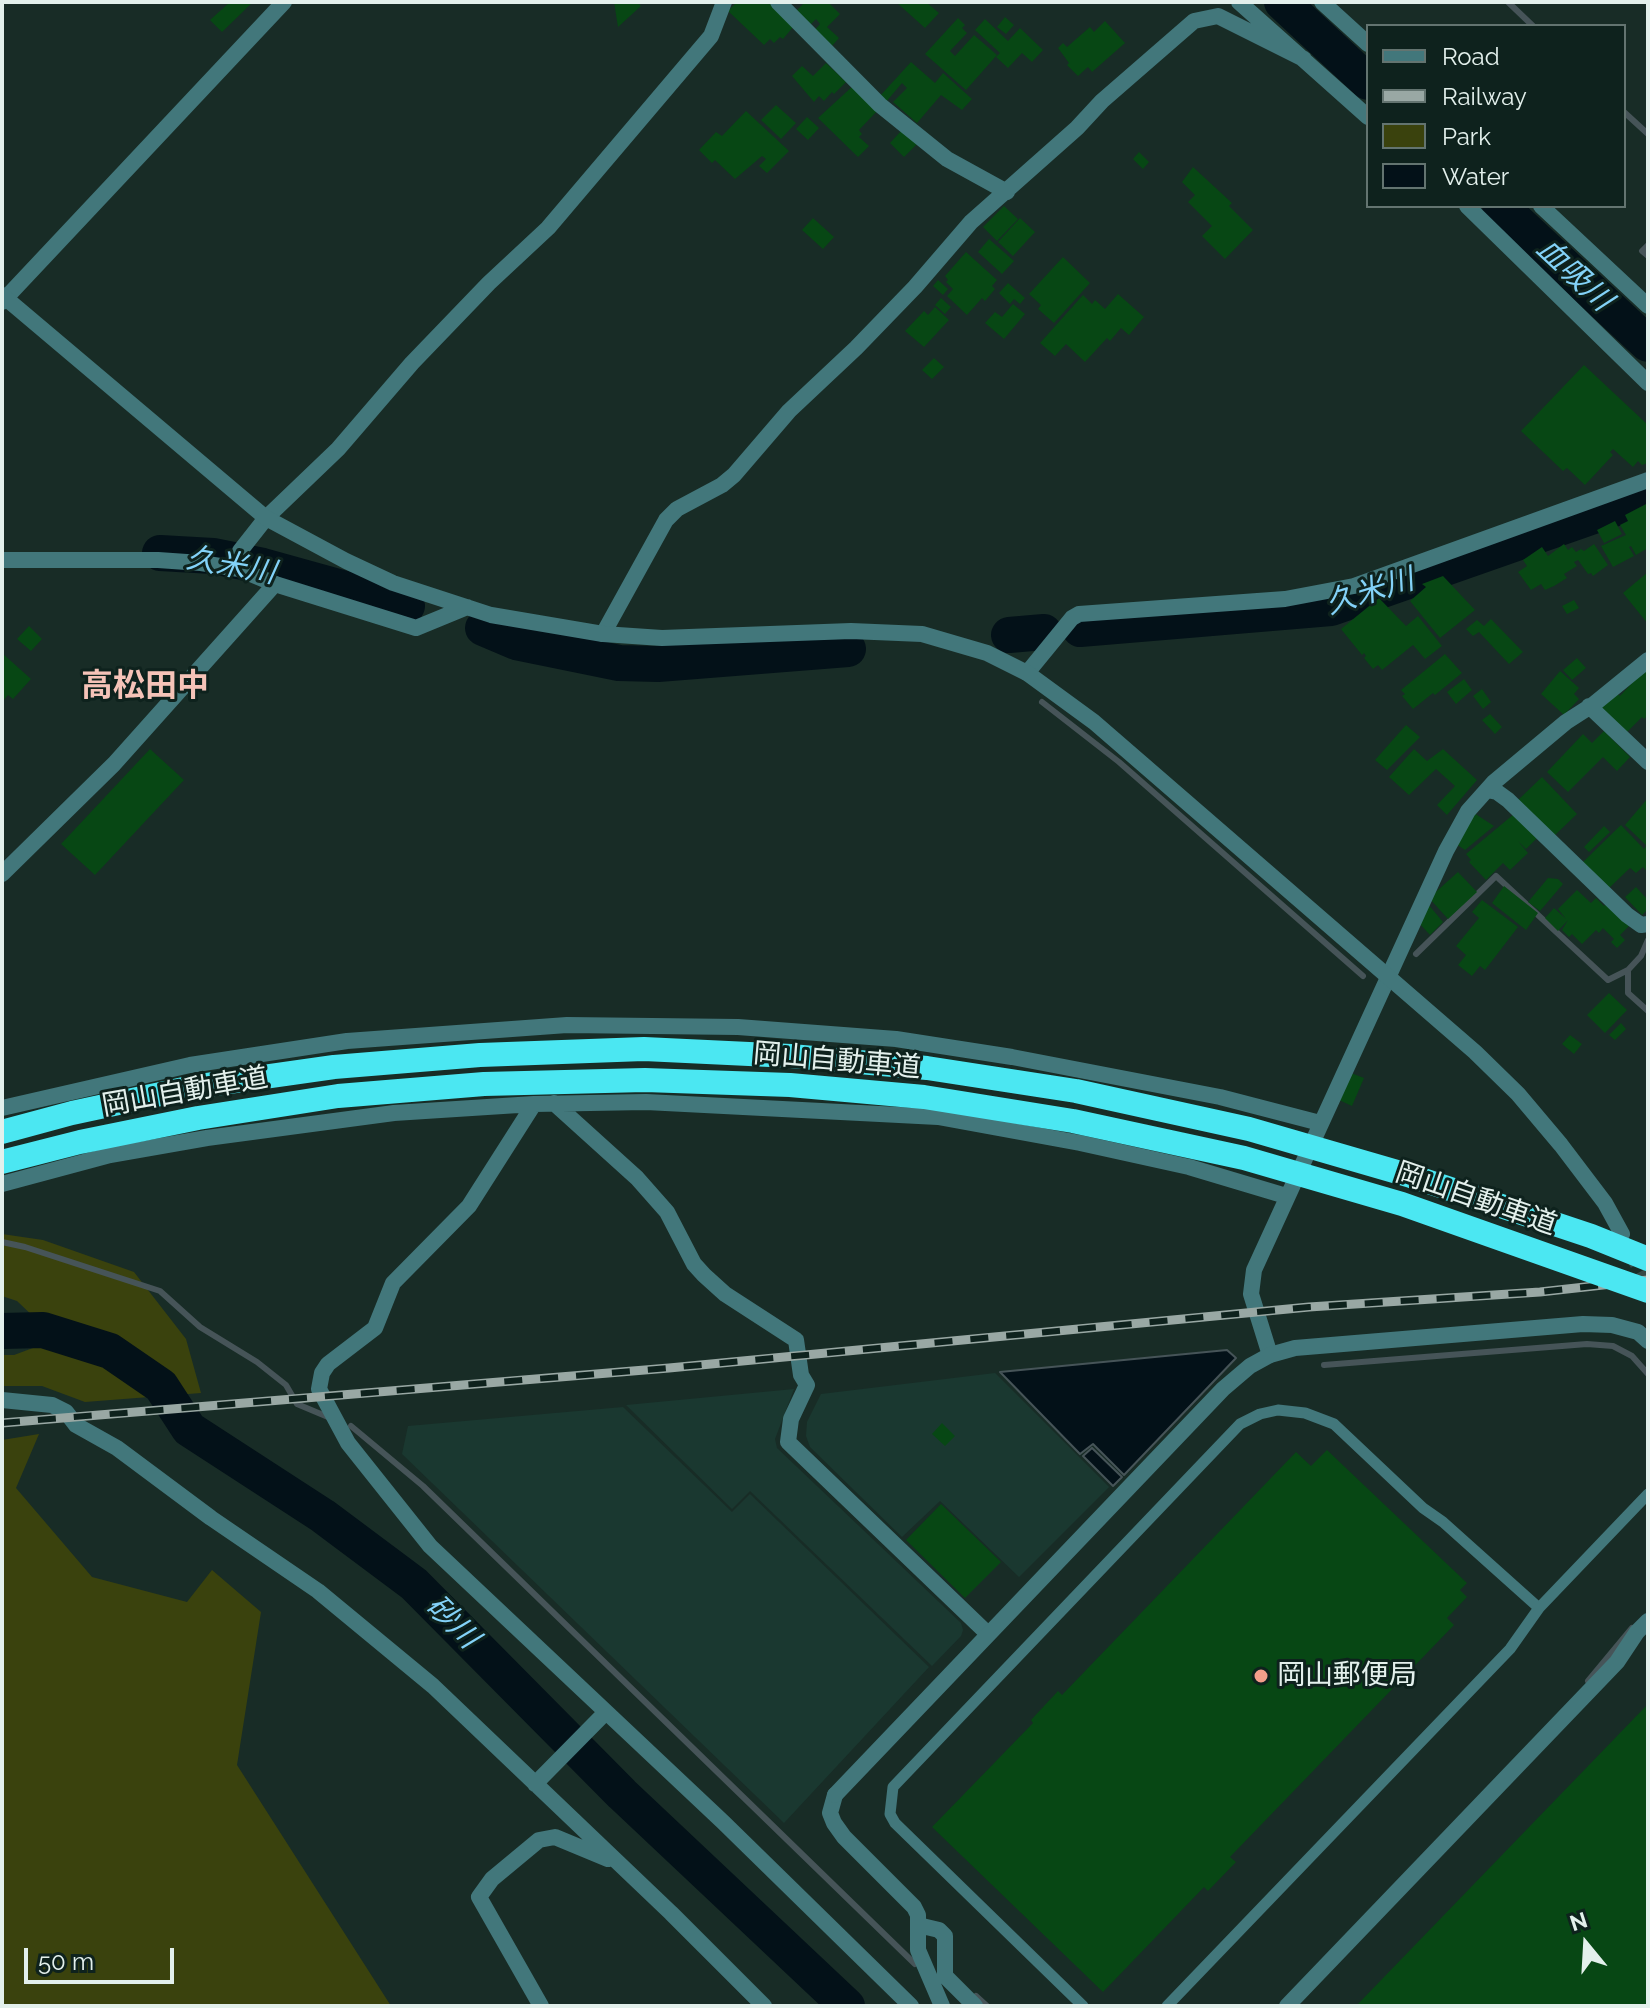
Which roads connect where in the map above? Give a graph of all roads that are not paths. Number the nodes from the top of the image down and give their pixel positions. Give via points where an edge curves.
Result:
1 (284, 2) edge
2 (724, 2) edge
3 (778, 2) edge
4 (1239, 2) edge
5 (1322, 2) edge
6 (1366, 42) edge
7 (1304, 59) junction
8 (1366, 115) edge
9 (1007, 192) junction
10 (1469, 208) edge
11 (1543, 208) edge
12 (3, 298) edge
13 (1648, 306) edge
14 (1648, 383) edge
15 (1648, 480) edge
16 (266, 518) junction
17 (2, 560) edge
18 (239, 562) junction
19 (275, 584) junction
20 (467, 607) junction
21 (603, 634) junction
22 (1648, 660) edge
23 (1027, 673) junction
24 (1589, 706) junction
25 (1648, 762) edge
26 (1487, 790) junction
27 (2, 874) edge
28 (1648, 924) edge
29 (1388, 978) junction
30 (554, 1103) junction
31 (534, 1104) junction
32 (2, 1108) edge
33 (1320, 1123) junction
34 (2, 1132) edge
35 (2, 1162) edge
36 (2, 1184) edge
37 (1286, 1196) junction
38 (1622, 1234) tunnel mouth
39 (1648, 1259) tunnel mouth
40 (1648, 1291) edge
41 (1648, 1341) edge
42 (1270, 1355) junction
43 (2, 1400) edge
44 (1648, 1494) edge
45 (1539, 1608) junction
46 (1648, 1621) edge
47 (988, 1634) junction
48 (603, 1715) junction
49 (539, 1780) junction
50 (621, 1865) junction
51 (918, 1925) junction
52 (541, 2006) edge
53 (764, 2006) edge
54 (911, 2006) edge
55 (942, 2006) edge
56 (975, 2006) edge
57 (1083, 2006) edge
58 (1167, 2006) edge
59 (1287, 2006) edge

1 - 12 street
2 - 16 street via 711,36 548,228
3 - 9 street via 880,105 947,159
4 - 7 street
5 - 6 street
7 - 8 street
7 - 9 street via 1218,16 1194,21
9 - 21 street via 971,222 734,475 666,520
10 - 14 street
11 - 13 street
12 - 16 street
15 - 23 street via 1354,586 1285,599 1079,614
16 - 18 street
16 - 20 street via 393,583
17 - 18 street
18 - 19 street
19 - 20 street via 416,628
19 - 27 street via 114,764
20 - 21 street via 547,627
21 - 23 street via 922,634 987,653
22 - 24 street
23 - 29 street via 1094,722
24 - 25 street
24 - 26 street
26 - 28 street via 1508,800 1627,915
26 - 29 street via 1468,811 1446,851
29 - 33 street
29 - 38 street via 1518,1094 1605,1203
30 - 31 street
30 - 37 street via 646,1102 938,1117 1189,1167
30 - 47 street via 667,1212 704,1275 796,1340 807,1385 791,1419 788,1442
31 - 36 street via 394,1113 207,1138 110,1155
31 - 48 street via 469,1206 393,1283 375,1328 328,1364 319,1389 348,1443 430,1546
32 - 33 street via 190,1065 347,1041 567,1025 738,1027 896,1039 1220,1097
33 - 37 street
34 - 39 highway, 岡山自動車道, bridge via 193,1087 334,1067 644,1049 791,1056 927,1068 1076,1091 1249,1129 1411,1176
35 - 40 highway, 岡山自動車道, bridge via 198,1118 338,1096 484,1084 631,1080 790,1085 924,1097 1073,1121 1244,1158 1402,1204
37 - 42 street via 1251,1282
41 - 42 street via 1638,1332 1612,1325 1583,1324 1295,1348
42 - 47 street via 1223,1389
43 - 49 street via 52,1405 117,1448 318,1591
44 - 45 lane
45 - 57 lane via 1334,1424 1278,1410 1240,1424 893,1787 890,1814 895,1823
45 - 58 lane via 1510,1649
46 - 59 street via 1617,1662
47 - 51 street via 835,1795 830,1813 844,1837 914,1907
48 - 49 street
48 - 54 street
49 - 50 street
50 - 52 street via 555,1837 539,1840 492,1879 479,1897
50 - 53 street
51 - 55 street via 918,1950
51 - 56 street via 945,1936 945,1976

